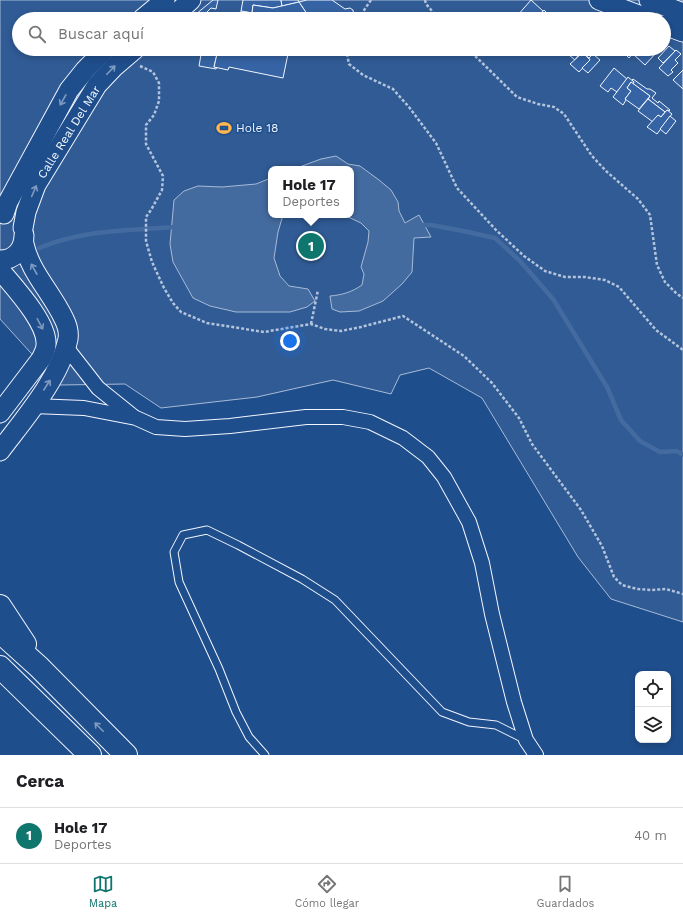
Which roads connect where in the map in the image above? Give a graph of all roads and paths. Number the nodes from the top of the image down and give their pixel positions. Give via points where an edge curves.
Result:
1 (165, 0) edge
2 (191, 0) edge
3 (371, 0) edge
4 (425, 0) edge
5 (599, 0) edge
6 (649, 0) edge
7 (150, 12) edge
8 (178, 12) edge
9 (363, 12) edge
10 (433, 12) edge
11 (630, 12) edge
12 (683, 13) edge
13 (671, 28) edge
14 (683, 32) edge
15 (99, 56) edge
16 (127, 56) edge
17 (131, 56) edge
18 (347, 56) edge
19 (475, 56) edge
20 (54, 118) junction
21 (72, 128) junction
22 (38, 164) junction
23 (2, 214) edge
24 (23, 236) junction
25 (0, 260) edge
26 (0, 270) edge
27 (318, 290) dead end
28 (683, 298) edge
29 (311, 324) junction
30 (66, 347) junction
31 (683, 350) edge
32 (98, 388) junction
33 (34, 406) junction
34 (84, 408) junction
35 (0, 413) edge
36 (136, 418) junction
37 (0, 451) edge
38 (683, 594) edge
39 (0, 606) edge
40 (0, 632) edge
41 (0, 667) edge
42 (39, 667) junction
43 (33, 699) junction
44 (526, 740) junction
45 (71, 755) edge
46 (90, 755) edge
47 (126, 755) edge
48 (265, 755) edge
49 (536, 755) edge

1 - 7 street
2 - 8 street
3 - 9 path
4 - 10 path
5 - 11 street
6 - 12 street
13 - 14 street
15 -> 20 street, Calle Real Del Mar via 69,90
21 -> 16 street, Calle Real Del Mar via 97,85
17 - 29 path via 153,72 159,83 159,101 154,115 146,125 146,144 163,176 162,190 146,217 146,241 152,262 173,303 181,312 207,323 264,332
18 - 31 path via 349,64 363,75 393,89 409,107 436,143 457,188 524,256 545,271 565,277 605,280 619,287 656,330
19 - 28 path via 517,97 554,107 564,114 592,156 638,199 650,215 658,265 665,282
20 - 21 street
20 - 22 street, Calle Real Del Mar
21 - 22 street, Calle Real Del Mar
22 - 23 street, Calle Real Del Mar via 8,202
24 -> 22 street, Calle Real Del Mar via 30,200 36,185
23 - 24 street via 12,216 18,221
24 - 25 street via 20,250 15,256
30 -> 24 street via 68,332 64,319 27,257
26 -> 35 street via 41,323 46,344 41,359
27 - 29 path
29 - 38 path via 341,331 404,316 464,356 492,384 519,418 532,444 581,510 602,546 614,577 622,586 651,590 666,589
30 - 32 street
33 -> 30 street via 54,375
32 - 34 street via 91,403
32 - 36 street
33 - 34 street
33 - 37 street
34 - 36 street
36 - 44 street via 156,427 185,428 230,426 306,417 343,417 370,422 403,438 428,458 444,477 470,522 514,702
39 - 42 highway
40 - 42 highway
41 - 43 highway
47 -> 42 highway
43 - 45 highway via 55,738
43 - 46 highway
44 - 48 lane via 496,725 469,722 442,712 335,600 302,579 207,530 184,535 174,552 179,582 236,712 249,737
44 - 49 street

